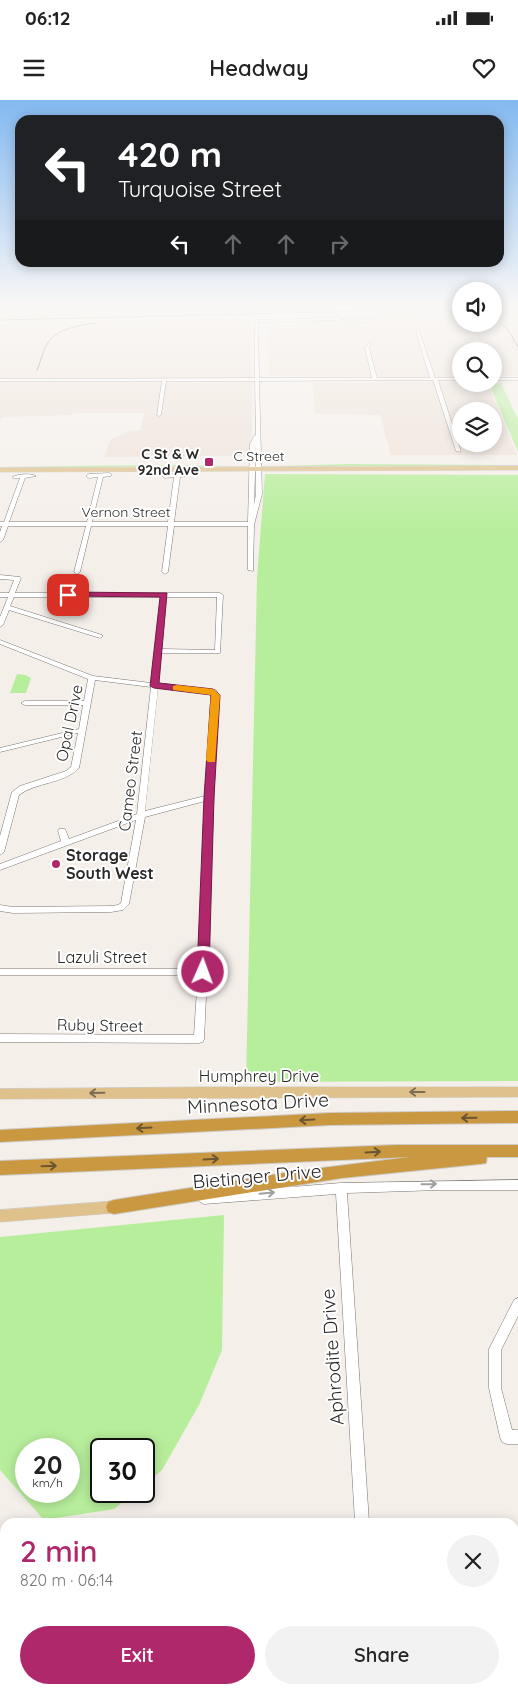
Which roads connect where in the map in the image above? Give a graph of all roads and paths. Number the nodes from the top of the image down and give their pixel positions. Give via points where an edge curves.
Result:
1 (164, 383) edge
2 (256, 383) edge
3 (435, 383) edge
4 (159, 415) dead end
5 (452, 431) edge
6 (258, 432) junction
7 (518, 463) edge
8 (0, 465) edge
9 (252, 466) junction
10 (259, 466) junction
11 (518, 468) edge
12 (0, 470) edge
13 (186, 475) dead end
14 (34, 476) dead end
15 (89, 476) dead end
16 (101, 476) junction
17 (109, 476) dead end
18 (165, 476) dead end
19 (177, 476) junction
20 (15, 477) dead end
21 (23, 477) junction
22 (4, 524) edge
23 (252, 524) junction
24 (87, 525) junction
25 (170, 525) junction
26 (0, 540) edge
27 (251, 570) dead end
28 (77, 572) dead end
29 (164, 572) dead end
30 (0, 577) edge
31 (0, 595) edge
32 (11, 595) junction
33 (164, 595) junction
34 (6, 607) junction
35 (0, 625) edge
36 (100, 636) dead end
37 (0, 642) edge
38 (159, 651) junction
39 (92, 678) junction
40 (154, 686) junction
41 (24, 703) dead end
42 (87, 703) junction
43 (82, 730) junction
44 (0, 750) edge
45 (209, 797) junction
46 (141, 815) junction
47 (62, 831) dead end
48 (66, 843) junction
49 (0, 852) edge
50 (0, 867) edge
51 (0, 908) edge
52 (0, 972) edge
53 (203, 972) junction
54 (0, 1038) edge
55 (518, 1092) edge
56 (0, 1094) edge
57 (518, 1117) edge
58 (0, 1136) edge
59 (518, 1151) edge
60 (518, 1155) edge
61 (0, 1168) edge
62 (518, 1185) edge
63 (341, 1188) junction
64 (114, 1208) junction
65 (0, 1216) edge
66 (518, 1304) edge
67 (512, 1437) edge
68 (362, 1518) edge

1 - 4 street
2 - 6 street
3 - 5 street
6 - 9 street via 253,444
6 - 10 street
7 - 10 main road, C Street
8 - 9 main road, C Street
9 - 10 main road, C Street
9 - 12 main road, C Street
9 - 23 street
10 - 11 main road, C Street
10 - 23 street via 259,494
13 - 19 street
14 - 21 street
15 - 16 street
16 - 17 street
16 - 24 street
18 - 19 street
19 - 25 street
20 - 21 street
21 - 22 street
22 - 24 street, Vernon Street
22 - 26 street
23 - 25 street, Vernon Street
23 - 27 street
24 - 25 street, Vernon Street
24 - 28 street
25 - 29 street
30 - 32 street via 17,577
31 - 32 street
32 - 33 street
32 - 34 street
33 - 38 street, Cameo Street
33 - 38 street via 220,595 218,652
34 - 35 street
34 - 36 street
37 - 39 street
38 - 40 street, Cameo Street
39 - 40 street
39 - 42 street, Opal Drive
40 - 45 street via 213,692 216,695
40 - 46 street, Cameo Street
41 - 42 street
42 - 43 street, Opal Drive
43 - 44 street
43 - 49 street, Opal Drive via 73,771 23,788 15,794
45 - 46 street
45 - 53 street
46 - 48 street
46 - 51 street, Cameo Street via 127,898 120,908
47 - 48 street
48 - 50 street
52 - 53 street, Lazuli Street
53 - 54 street, Ruby Street via 199,1040
55 -> 56 main road, Humphrey Drive
57 -> 58 highway, Minnesota Drive via 330,1119
61 -> 59 highway via 396,1151
60 - 64 highway via 409,1163 282,1179
63 -> 62 street, Bietinger Drive
64 -> 63 street, Bietinger Drive
63 - 68 street, Aphrodite Drive
64 - 65 main road, Bietinger Drive
66 - 67 street via 495,1349 495,1388

